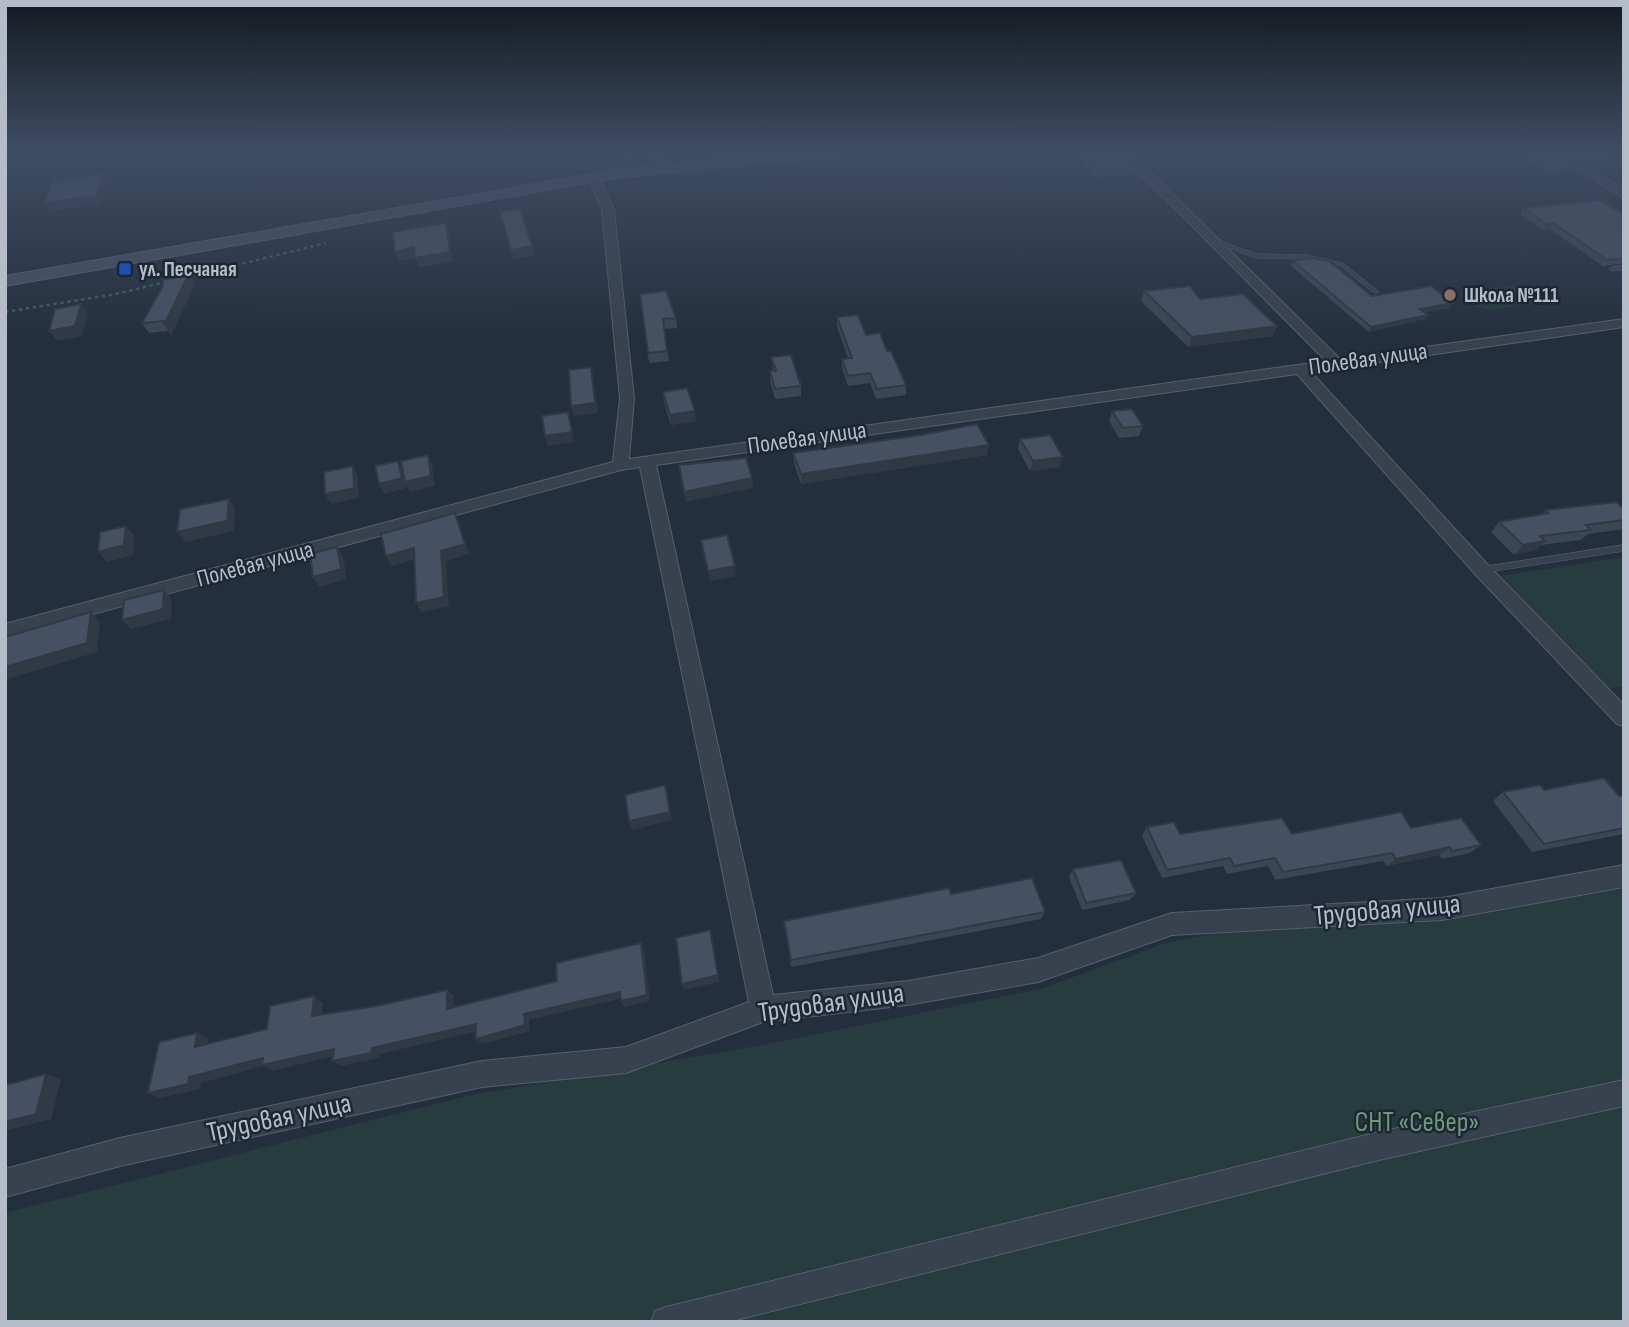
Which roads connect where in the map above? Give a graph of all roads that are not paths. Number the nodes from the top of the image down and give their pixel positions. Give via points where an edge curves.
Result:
1 (394, 213) edge
2 (608, 213) edge
3 (1186, 213) edge
4 (1214, 241) junction
5 (1624, 268) edge
6 (1612, 269) edge
7 (5, 281) edge
8 (1376, 292) edge
9 (1624, 323) edge
10 (1337, 364) junction
11 (1301, 369) junction
12 (647, 461) junction
13 (621, 465) junction
14 (1624, 548) edge
15 (1482, 570) junction
16 (5, 631) edge
17 (1624, 718) edge
18 (1624, 876) edge
19 (763, 1009) junction
20 (1624, 1093) edge
21 (5, 1183) edge
22 (666, 1322) edge

1 - 7 street
2 - 13 street via 627,398
3 - 4 street
4 - 8 lane via 1256,256 1305,257 1340,264
4 - 10 street
5 - 6 lane
9 - 10 street, Полевая улица
10 - 11 street, Полевая улица
11 - 12 street, Полевая улица
11 - 15 street
12 - 13 street, Полевая улица
12 - 19 street
13 - 16 street, Полевая улица
14 - 15 lane
15 - 17 street
18 - 19 street, Трудовая улица via 1442,909 1171,924 1038,970 908,993
19 - 21 street, Трудовая улица via 626,1060 482,1074 120,1152
20 - 22 street via 1379,1146

